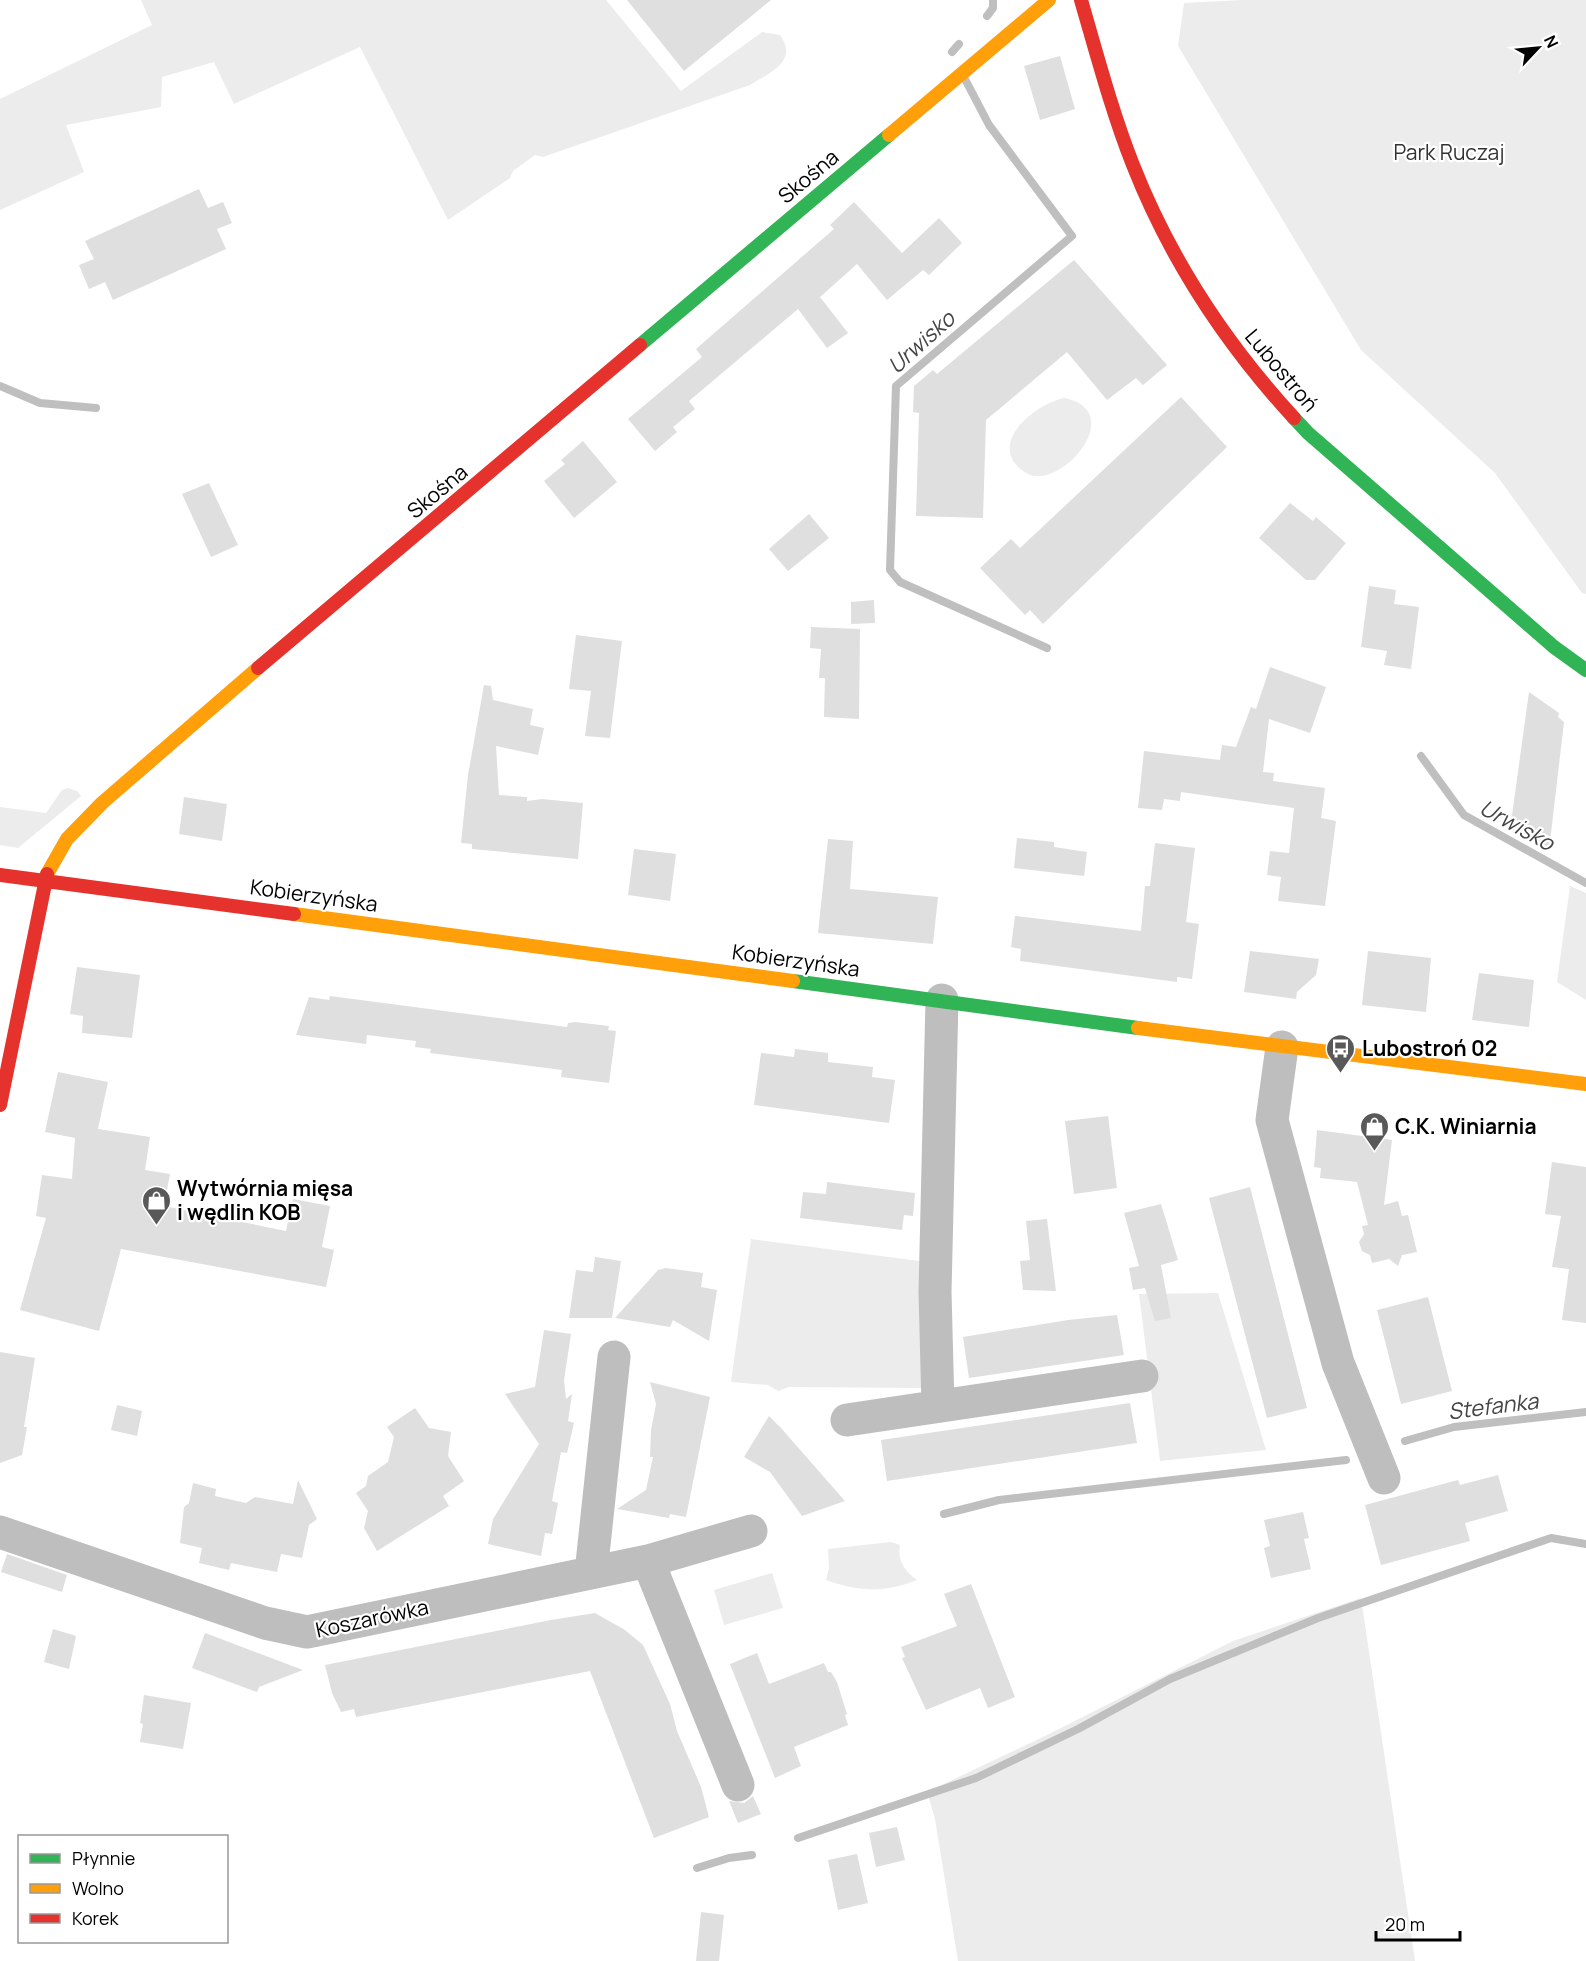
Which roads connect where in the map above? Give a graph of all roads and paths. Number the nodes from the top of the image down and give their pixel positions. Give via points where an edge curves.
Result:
1 (1049, 0) edge
2 (1081, 0) edge
3 (1586, 670) edge
4 (0, 875) edge
5 (44, 880) junction
6 (942, 1000) junction
7 (1282, 1047) junction
8 (1586, 1084) edge
9 (0, 1105) edge
10 (614, 1357) dead end
11 (1142, 1376) dead end
12 (938, 1406) junction
13 (848, 1420) dead end
14 (1384, 1478) dead end
15 (751, 1531) dead end
16 (0, 1532) edge
17 (648, 1561) junction
18 (591, 1573) junction
19 (738, 1785) dead end

1 - 5 street, Skośna via 110,795 67,839
2 - 3 street, Lubostroń via 1122,136 1142,186 1183,269 1231,343 1308,433 1554,647
4 - 5 street, Kobierzyńska
5 - 6 street, Kobierzyńska
5 - 9 street, Skośna
6 - 7 street, Kobierzyńska
6 - 12 street via 935,1292
7 - 8 street, Kobierzyńska
7 - 14 street via 1272,1120 1338,1363
10 - 18 street
11 - 12 street
12 - 13 street
15 - 17 street, Koszarówka
16 - 18 street, Koszarówka via 265,1623 307,1632
17 - 18 street, Koszarówka
17 - 19 street

